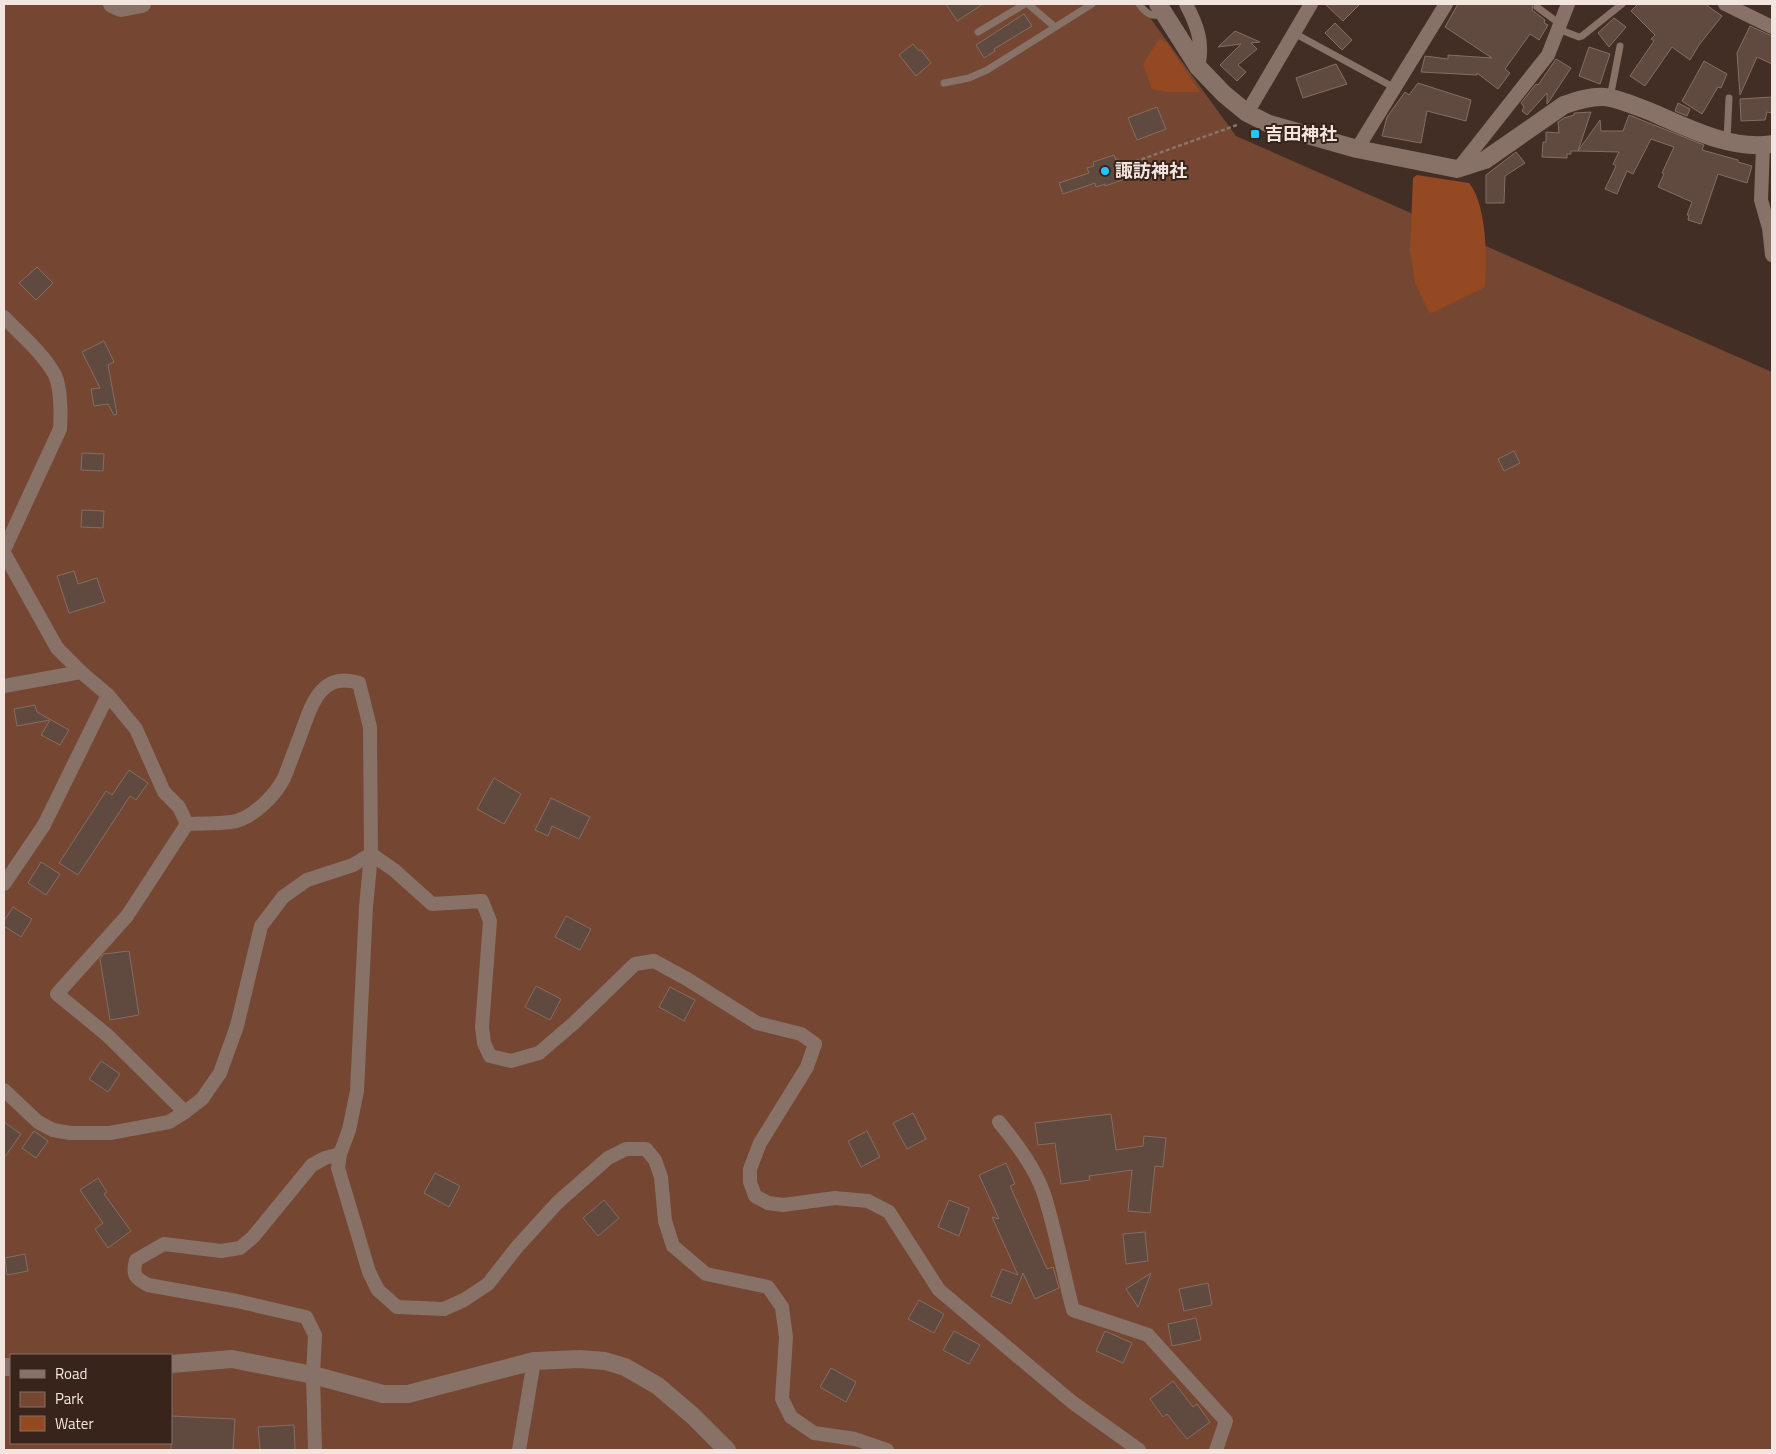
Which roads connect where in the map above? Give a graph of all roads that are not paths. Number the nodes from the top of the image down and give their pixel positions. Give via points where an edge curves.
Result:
1 (112, 4) edge
2 (142, 4) edge
3 (1026, 4) edge
4 (1092, 4) edge
5 (1139, 4) edge
6 (1186, 4) edge
7 (1311, 4) edge
8 (1446, 4) edge
9 (1568, 4) edge
10 (1622, 4) edge
11 (1725, 4) edge
12 (1538, 7) dead end
13 (1161, 8) edge
14 (1559, 26) junction
15 (1055, 27) junction
16 (1772, 27) edge
17 (978, 32) dead end
18 (1294, 33) junction
19 (1620, 46) dead end
20 (1198, 66) junction
21 (944, 83) dead end
22 (1395, 88) junction
23 (1610, 98) junction
24 (1728, 98) dead end
25 (1251, 115) junction
26 (1728, 141) junction
27 (1768, 145) edge
28 (1358, 149) junction
29 (1457, 169) junction
30 (1772, 255) edge
31 (4, 317) edge
32 (4, 552) edge
33 (81, 672) junction
34 (4, 686) edge
35 (108, 695) junction
36 (187, 824) junction
37 (371, 854) junction
38 (4, 884) edge
39 (4, 1090) edge
40 (185, 1112) junction
41 (1000, 1122) dead end
42 (340, 1154) junction
43 (534, 1361) junction
44 (172, 1364) edge
45 (313, 1375) junction
46 (315, 1450) edge
47 (519, 1450) edge
48 (727, 1450) edge
49 (887, 1450) edge
50 (1139, 1450) edge
51 (1216, 1450) edge

1 - 2 street via 121,8
3 - 15 lane
3 - 17 lane
4 - 15 lane
5 - 13 lane via 1145,13 1154,16
6 - 20 street via 1199,34 1202,52
7 - 18 street
8 - 22 street
9 - 14 street
10 - 14 lane via 1582,36
11 - 16 street
12 - 14 lane
13 - 20 street
14 - 29 street via 1548,55
15 - 21 lane via 975,76
18 - 22 lane
18 - 25 street
19 - 23 lane
20 - 25 street via 1224,94
22 - 28 street
23 - 26 street
23 - 29 street via 1579,99 1564,105 1485,160
24 - 26 lane
25 - 28 street via 1269,124
26 - 27 street via 1740,145
27 - 30 street via 1761,200
28 - 29 street
31 - 32 street via 41,356 54,375 62,411 60,429
32 - 33 street via 57,648
33 - 34 street
33 - 35 street
35 - 36 street via 136,729 164,792 179,806
35 - 38 street via 44,826
36 - 37 street via 233,822 267,802 284,778 312,703 330,683 347,680 359,683 370,727
36 - 40 street via 128,916 57,994 107,1035
37 - 40 street via 353,865 308,880 283,897 261,926 237,1026 220,1073 202,1099
37 - 42 street via 357,1090
37 - 50 street via 432,904 482,901 490,921 482,1027 484,1044 490,1056 511,1061 539,1053 574,1024 635,964 654,961 757,1023 801,1034 816,1044 807,1067 760,1143 750,1169 755,1196 768,1203 783,1205 843,1198 868,1202 889,1212 939,1290 1072,1402
39 - 40 street via 38,1122 53,1130 70,1133 110,1133 149,1126 168,1122
41 - 51 street via 1031,1167 1043,1193 1073,1310 1148,1335 1226,1421
42 - 45 street via 312,1165 253,1237 240,1248 220,1251 164,1244 136,1260 133,1271 136,1278 148,1285 306,1317 315,1335
42 - 49 street via 338,1168 369,1272 378,1290 397,1307 444,1308 464,1300 488,1284 558,1202 608,1158 626,1149 646,1149 655,1160 661,1177 666,1222 673,1246 706,1274 768,1287 782,1307 786,1337 782,1399 791,1417 814,1433 855,1439
43 - 45 street via 408,1394 382,1394
43 - 47 street
43 - 48 street via 605,1361 625,1368 658,1386
44 - 45 street via 232,1359
45 - 46 street

